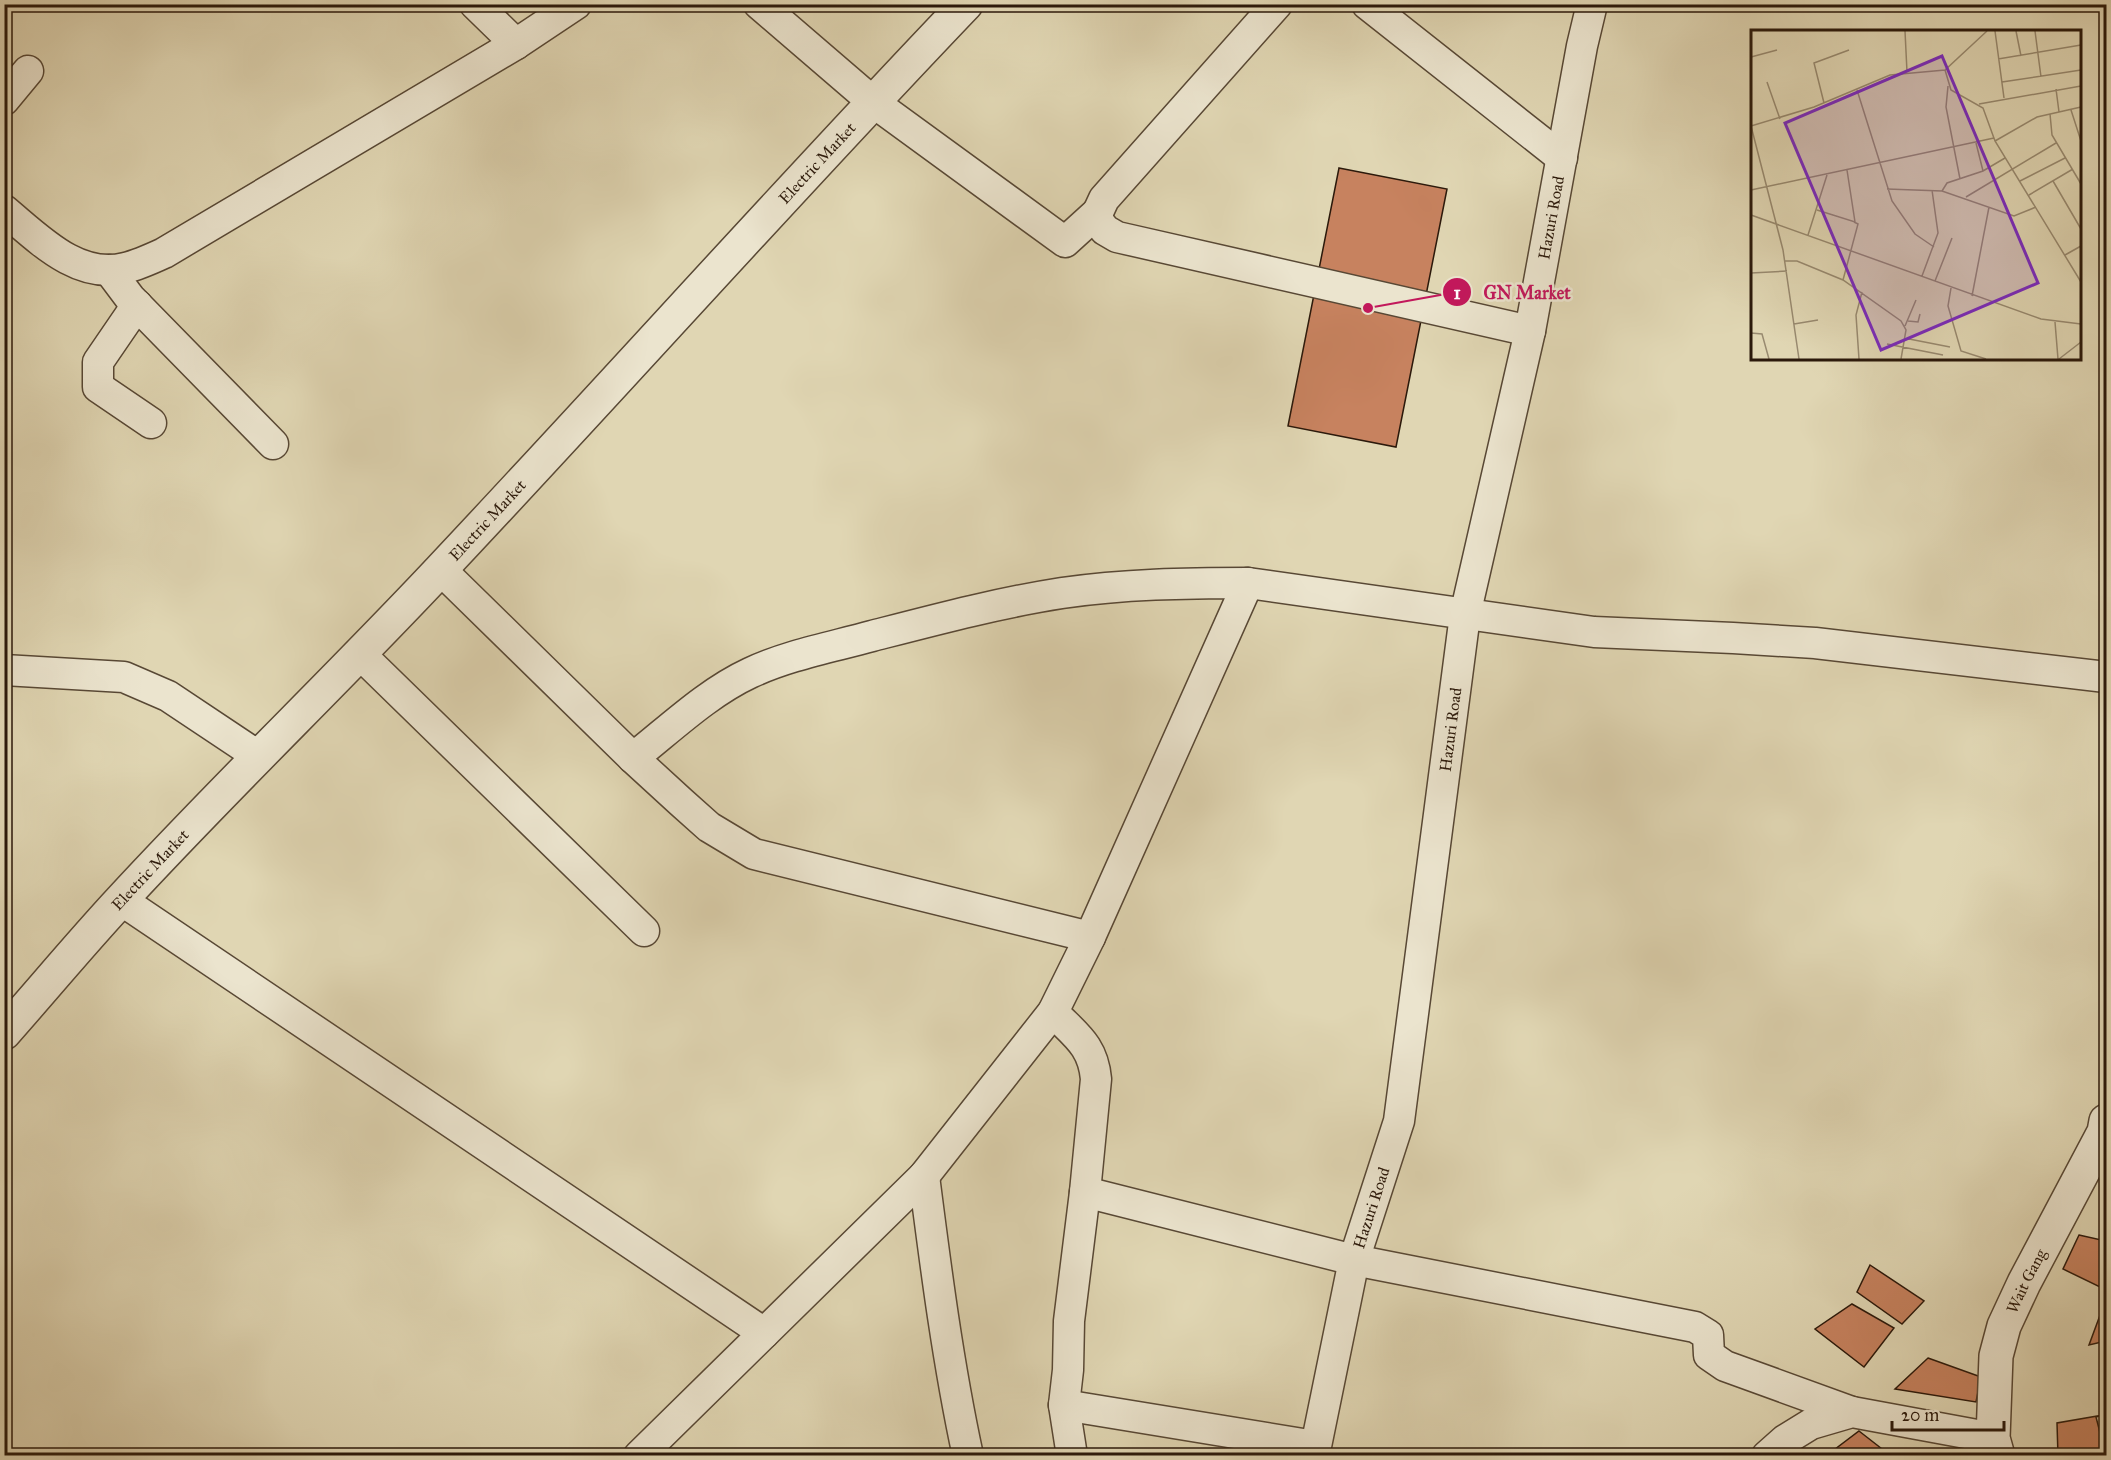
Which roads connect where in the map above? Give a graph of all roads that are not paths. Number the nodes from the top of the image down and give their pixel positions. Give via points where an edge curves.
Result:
1 (475, 4) edge
2 (576, 4) edge
3 (759, 4) edge
4 (966, 4) edge
5 (1277, 4) edge
6 (1367, 4) edge
7 (1592, 4) edge
8 (516, 44) junction
9 (28, 71) dead end
10 (4, 100) edge
11 (873, 102) junction
12 (1562, 158) junction
13 (1098, 213) junction
14 (7, 218) edge
15 (109, 270) junction
16 (137, 305) junction
17 (1530, 332) junction
18 (151, 423) dead end
19 (273, 444) dead end
20 (441, 570) junction
21 (1248, 584) junction
22 (1465, 615) junction
23 (360, 654) junction
24 (4, 670) edge
25 (2106, 677) edge
26 (258, 756) junction
27 (633, 758) junction
28 (121, 900) junction
29 (644, 931) dead end
30 (1090, 937) junction
31 (1053, 1012) junction
32 (4, 1033) edge
33 (2106, 1128) edge
34 (924, 1176) junction
35 (1085, 1192) junction
36 (1354, 1260) junction
37 (764, 1333) junction
38 (1064, 1404) junction
39 (1852, 1412) junction
40 (1995, 1447) edge
41 (1314, 1451) edge
42 (639, 1455) edge
43 (968, 1455) edge
44 (1072, 1455) edge
45 (1767, 1455) edge

1 - 8 street
2 - 8 street
3 - 11 street
4 - 11 street, Electric Market
5 - 13 street via 1104,199
6 - 12 street
7 - 12 street, Hazuri Road
8 - 15 street via 164,253
9 - 10 street
11 - 13 street via 1065,242
11 - 20 street, Electric Market
12 - 17 street, Hazuri Road
13 - 17 street via 1098,221 1105,230 1117,237
14 - 15 street via 72,261
15 - 16 street
16 - 18 street via 98,362 98,387
16 - 19 street
17 - 22 street, Hazuri Road
20 - 23 street, Electric Market
20 - 27 street
21 - 22 street
21 - 27 street via 1193,583 1063,593 918,624 797,656 750,673 723,689
21 - 30 street
22 - 25 street via 1594,632 1815,643
22 - 36 street, Hazuri Road via 1399,1121
23 - 26 street, Electric Market
23 - 29 street
24 - 26 street via 124,677 168,696
26 - 28 street, Electric Market
27 - 30 street via 709,827 754,854
28 - 32 street, Electric Market
28 - 37 street
30 - 31 street
31 - 34 street
31 - 35 street via 1089,1050 1095,1062
33 - 40 street, Wait Gang via 2004,1326 1996,1356
34 - 37 street
34 - 43 street via 939,1292
35 - 36 street
35 - 38 street via 1069,1321
36 - 39 street via 1695,1327 1708,1335 1709,1355 1714,1360
36 - 41 street, Hazuri Road
37 - 42 street
38 - 41 street
38 - 44 street
39 - 40 street
39 - 45 street via 1805,1427

